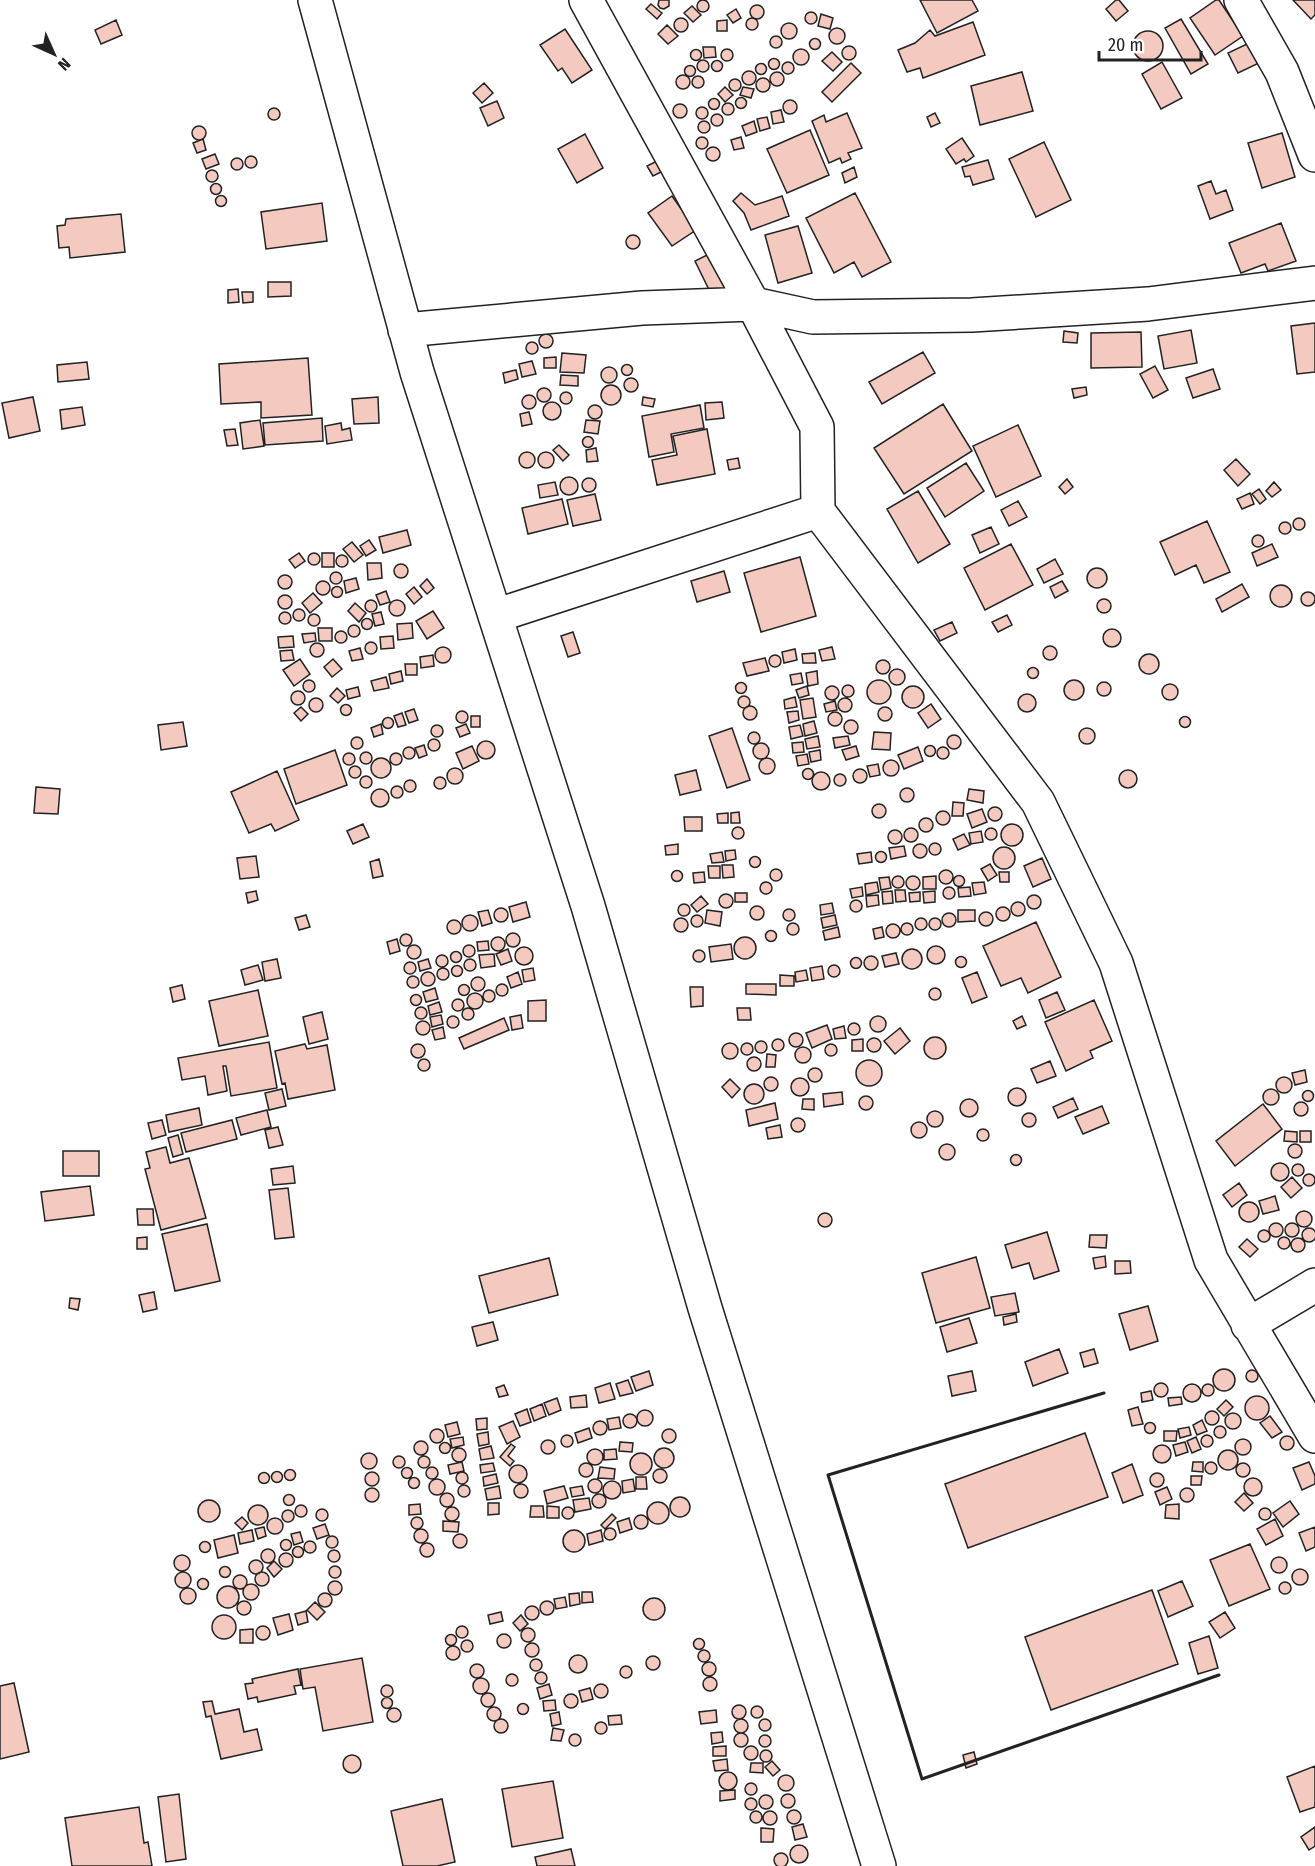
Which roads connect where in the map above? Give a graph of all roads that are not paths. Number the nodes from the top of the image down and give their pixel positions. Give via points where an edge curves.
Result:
1 (315, 0) edge
2 (586, 0) edge
3 (1241, 0) edge
4 (1315, 155) edge
5 (1315, 284) edge
6 (753, 304) junction
7 (405, 330) junction
8 (818, 511) junction
9 (495, 616) junction
10 (1315, 1285) edge
11 (1248, 1324) junction
12 (1315, 1436) edge
13 (879, 1866) edge

1 - 7 street
2 - 6 street
3 - 4 street via 1282,72
5 - 6 street via 1148,304 972,315 813,317
6 - 7 street via 642,308
6 - 8 street via 817,427
7 - 9 street
8 - 9 street
8 - 11 street via 1038,802 1116,963 1211,1260
9 - 13 street via 588,906 705,1308
10 - 11 street
11 - 12 street

